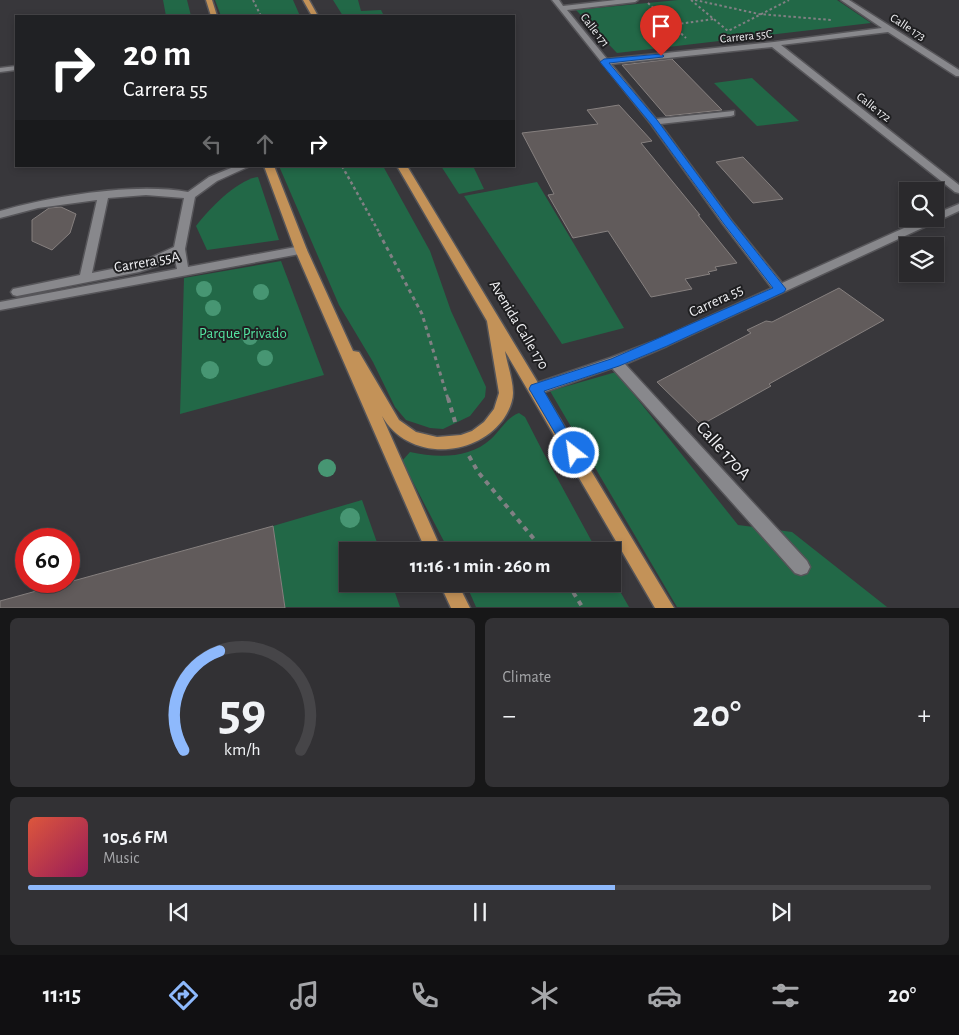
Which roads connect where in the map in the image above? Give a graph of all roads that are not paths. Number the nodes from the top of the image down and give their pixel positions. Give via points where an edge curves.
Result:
1 (209, 0) edge
2 (306, 0) edge
3 (635, 0) edge
4 (844, 0) edge
5 (558, 4) edge
6 (214, 15) edge
7 (314, 15) edge
8 (890, 29) junction
9 (774, 44) junction
10 (604, 62) junction
11 (15, 68) edge
12 (0, 70) edge
13 (959, 74) edge
14 (731, 113) dead end
15 (654, 122) junction
16 (243, 167) edge
17 (270, 167) edge
18 (403, 167) edge
19 (959, 190) edge
20 (103, 196) junction
21 (190, 196) junction
22 (959, 207) edge
23 (944, 214) edge
24 (0, 215) edge
25 (914, 227) edge
26 (179, 249) junction
27 (301, 250) junction
28 (183, 272) junction
29 (85, 278) junction
30 (780, 289) junction
31 (17, 292) dead end
32 (0, 306) edge
33 (492, 315) junction
34 (330, 316) junction
35 (615, 362) junction
36 (536, 389) junction
37 (430, 542) edge
38 (801, 567) dead end
39 (454, 592) edge
40 (461, 608) edge
41 (664, 608) edge

1 - 6 main road
2 - 7 main road
3 - 5 street
4 - 8 street, Calle 173
5 - 10 street, Calle 171
8 - 9 street, Carrera 55C
8 - 13 street, Calle 173
9 - 10 street, Carrera 55C
9 - 19 street, Calle 172
10 - 15 street, Calle 171
11 - 12 street
14 - 15 street
15 - 30 street, Calle 171
16 - 21 street via 213,180
17 - 27 main road
18 - 33 main road, Avenida Calle 170
20 - 21 street via 139,190
20 - 24 street via 72,198
20 - 29 street
21 - 26 street
22 - 23 street, Carrera 55
25 - 30 street, Carrera 55
26 - 28 street
26 - 29 street via 139,268
27 - 28 street, Carrera 55A
27 - 34 main road
28 - 32 street, Carrera 55A
29 - 31 street
30 - 35 street, Carrera 55
33 - 34 main road via 506,393 501,411 489,426 476,435 462,441 437,443 412,437 394,424
33 - 36 main road, Avenida Calle 170
34 - 37 main road
35 - 36 street, Carrera 55
35 - 38 street, Calle 170A
36 - 41 main road, Avenida Calle 170
39 - 40 main road

